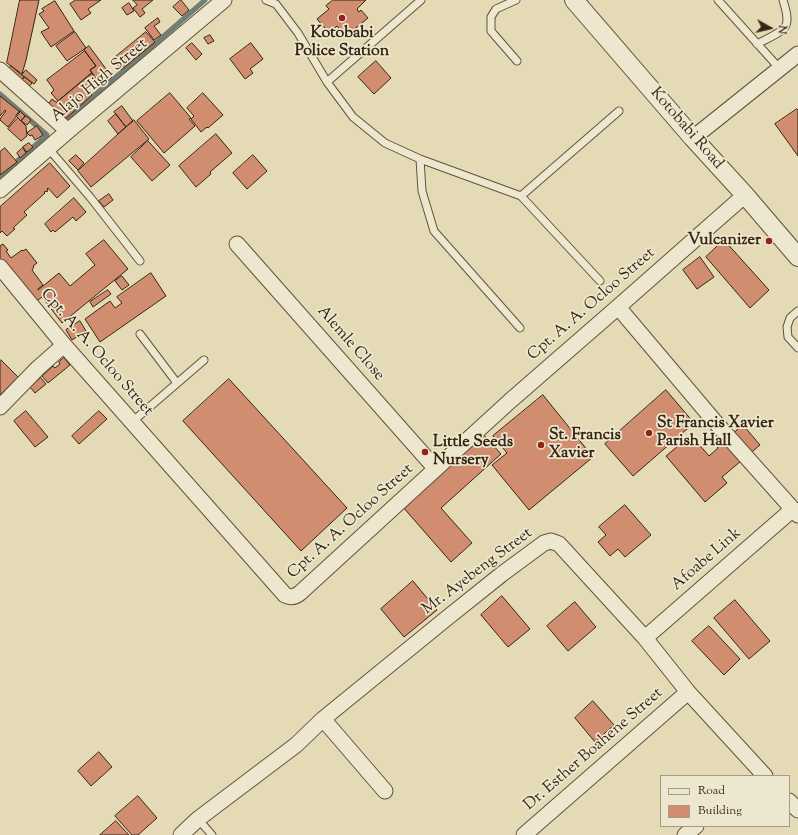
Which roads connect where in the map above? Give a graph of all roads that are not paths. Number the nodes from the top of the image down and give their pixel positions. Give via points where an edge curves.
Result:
1 (224, 0) edge
2 (266, 0) edge
3 (421, 0) edge
4 (516, 0) edge
5 (574, 0) edge
6 (718, 0) edge
7 (783, 0) edge
8 (279, 2) edge
9 (757, 44) junction
10 (798, 54) edge
11 (517, 61) dead end
12 (780, 69) junction
13 (0, 70) edge
14 (327, 82) junction
15 (619, 111) dead end
16 (68, 131) junction
17 (693, 138) junction
18 (48, 148) junction
19 (420, 159) junction
20 (0, 190) edge
21 (745, 195) junction
22 (521, 196) junction
23 (237, 244) dead end
24 (798, 257) edge
25 (140, 261) dead end
26 (0, 267) edge
27 (600, 281) dead end
28 (618, 307) junction
29 (798, 311) edge
30 (520, 328) dead end
31 (140, 334) dead end
32 (64, 345) junction
33 (798, 348) edge
34 (204, 360) dead end
35 (177, 383) junction
36 (0, 407) edge
37 (132, 422) junction
38 (436, 469) junction
39 (795, 512) edge
40 (646, 638) junction
41 (688, 692) junction
42 (323, 719) junction
43 (760, 774) edge
44 (385, 791) dead end
45 (790, 802) edge
46 (798, 810) edge
47 (198, 819) junction
48 (695, 827) edge
49 (181, 835) edge
50 (212, 835) edge
51 (524, 835) edge
52 (685, 835) edge

1 - 16 street, Alajo High Street
2 - 8 lane
3 - 14 lane
4 - 11 lane via 496,9 491,17 491,31
5 - 17 street, Kotobabi Road
6 - 9 lane
7 - 9 lane via 786,26
8 - 14 lane
9 - 12 lane
10 - 12 street
12 - 17 street
13 - 16 street
14 - 19 lane via 352,117 385,143
15 - 22 lane
16 - 18 street, Alajo High Street
17 - 21 street, Kotobabi Road
18 - 20 street, Alajo High Street
18 - 25 lane
19 - 22 lane
19 - 30 lane via 422,191 434,231
21 - 24 street, Kotobabi Road
21 - 28 street, Cpt. A. A. Ocloo Street
22 - 27 lane
23 - 38 street, Alemle Close
26 - 32 street, Cpt. A. A. Ocloo Street
28 - 38 street, Cpt. A. A. Ocloo Street
28 - 39 street
29 - 33 lane via 790,318 787,327 788,337
31 - 35 lane
32 - 36 street
32 - 37 street, Cpt. A. A. Ocloo Street
34 - 35 lane
35 - 37 lane
37 - 38 street, Cpt. A. A. Ocloo Street via 289,597 295,597 300,593
39 - 40 street, Afoabe Link
40 - 41 street, Mr. Ayebeng Street
40 - 42 street, Mr. Ayebeng Street via 559,544 544,542
41 - 43 street, Mr. Ayebeng Street
41 - 51 street, Dr. Esther Boahene Street
42 - 44 street
42 - 47 street, Mr. Ayebeng Street via 296,745
45 - 46 street
47 - 49 street, Mr. Ayebeng Street
47 - 50 lane
48 - 52 street

